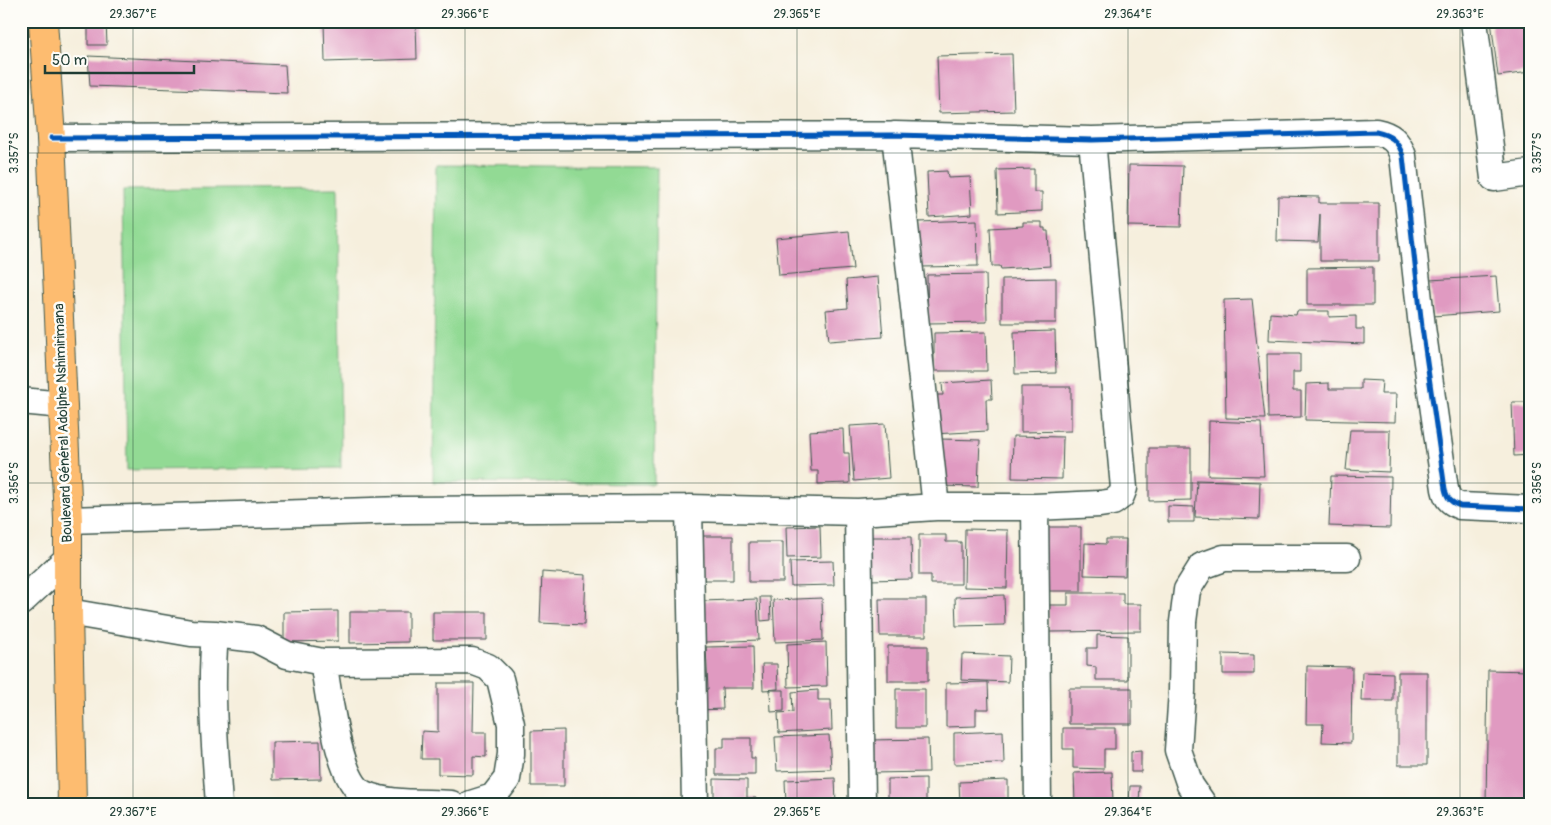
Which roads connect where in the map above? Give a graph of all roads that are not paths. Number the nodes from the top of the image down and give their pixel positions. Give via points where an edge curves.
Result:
1 (1474, 21) edge
2 (41, 28) edge
3 (895, 135) junction
4 (51, 138) junction
5 (1092, 140) junction
6 (1530, 173) edge
7 (21, 401) edge
8 (63, 405) junction
9 (936, 507) junction
10 (1035, 507) junction
11 (689, 508) junction
12 (1530, 509) edge
13 (858, 512) junction
14 (68, 520) junction
15 (1347, 558) dead end
16 (67, 559) junction
17 (21, 602) edge
18 (68, 612) junction
19 (215, 634) junction
20 (323, 662) junction
21 (72, 804) edge
22 (219, 804) edge
23 (451, 804) edge
24 (471, 804) edge
25 (695, 804) edge
26 (862, 804) edge
27 (1038, 804) edge
28 (1203, 804) edge

1 - 6 street via 1494,178
2 - 4 main road, Boulevard Général Adolphe Nshimirimana
3 - 4 street
3 - 5 street
3 - 9 street
4 - 8 main road, Boulevard Général Adolphe Nshimirimana
5 - 10 street via 1124,488 1121,496 1113,502
5 - 12 street via 1376,132 1395,140 1403,156 1422,327 1447,498 1460,506
7 - 8 street
8 - 14 main road, Boulevard Général Adolphe Nshimirimana
9 - 10 street
9 - 13 street
10 - 27 street
11 - 13 street
11 - 14 street via 404,510
11 - 25 street
13 - 26 street
14 - 16 main road, Boulevard Général Adolphe Nshimirimana
15 - 28 street via 1224,558 1202,566 1187,590 1178,750 1190,785
16 - 17 street
16 - 18 main road, Boulevard Général Adolphe Nshimirimana
18 - 19 street via 191,633
18 - 21 main road, Boulevard Général Adolphe Nshimirimana
19 - 20 street via 256,639 287,655
19 - 22 street via 215,757
20 - 23 street via 341,757 349,778 362,793 381,800
20 - 24 street via 472,662 488,667 500,679 511,724 511,754 507,779 493,797

